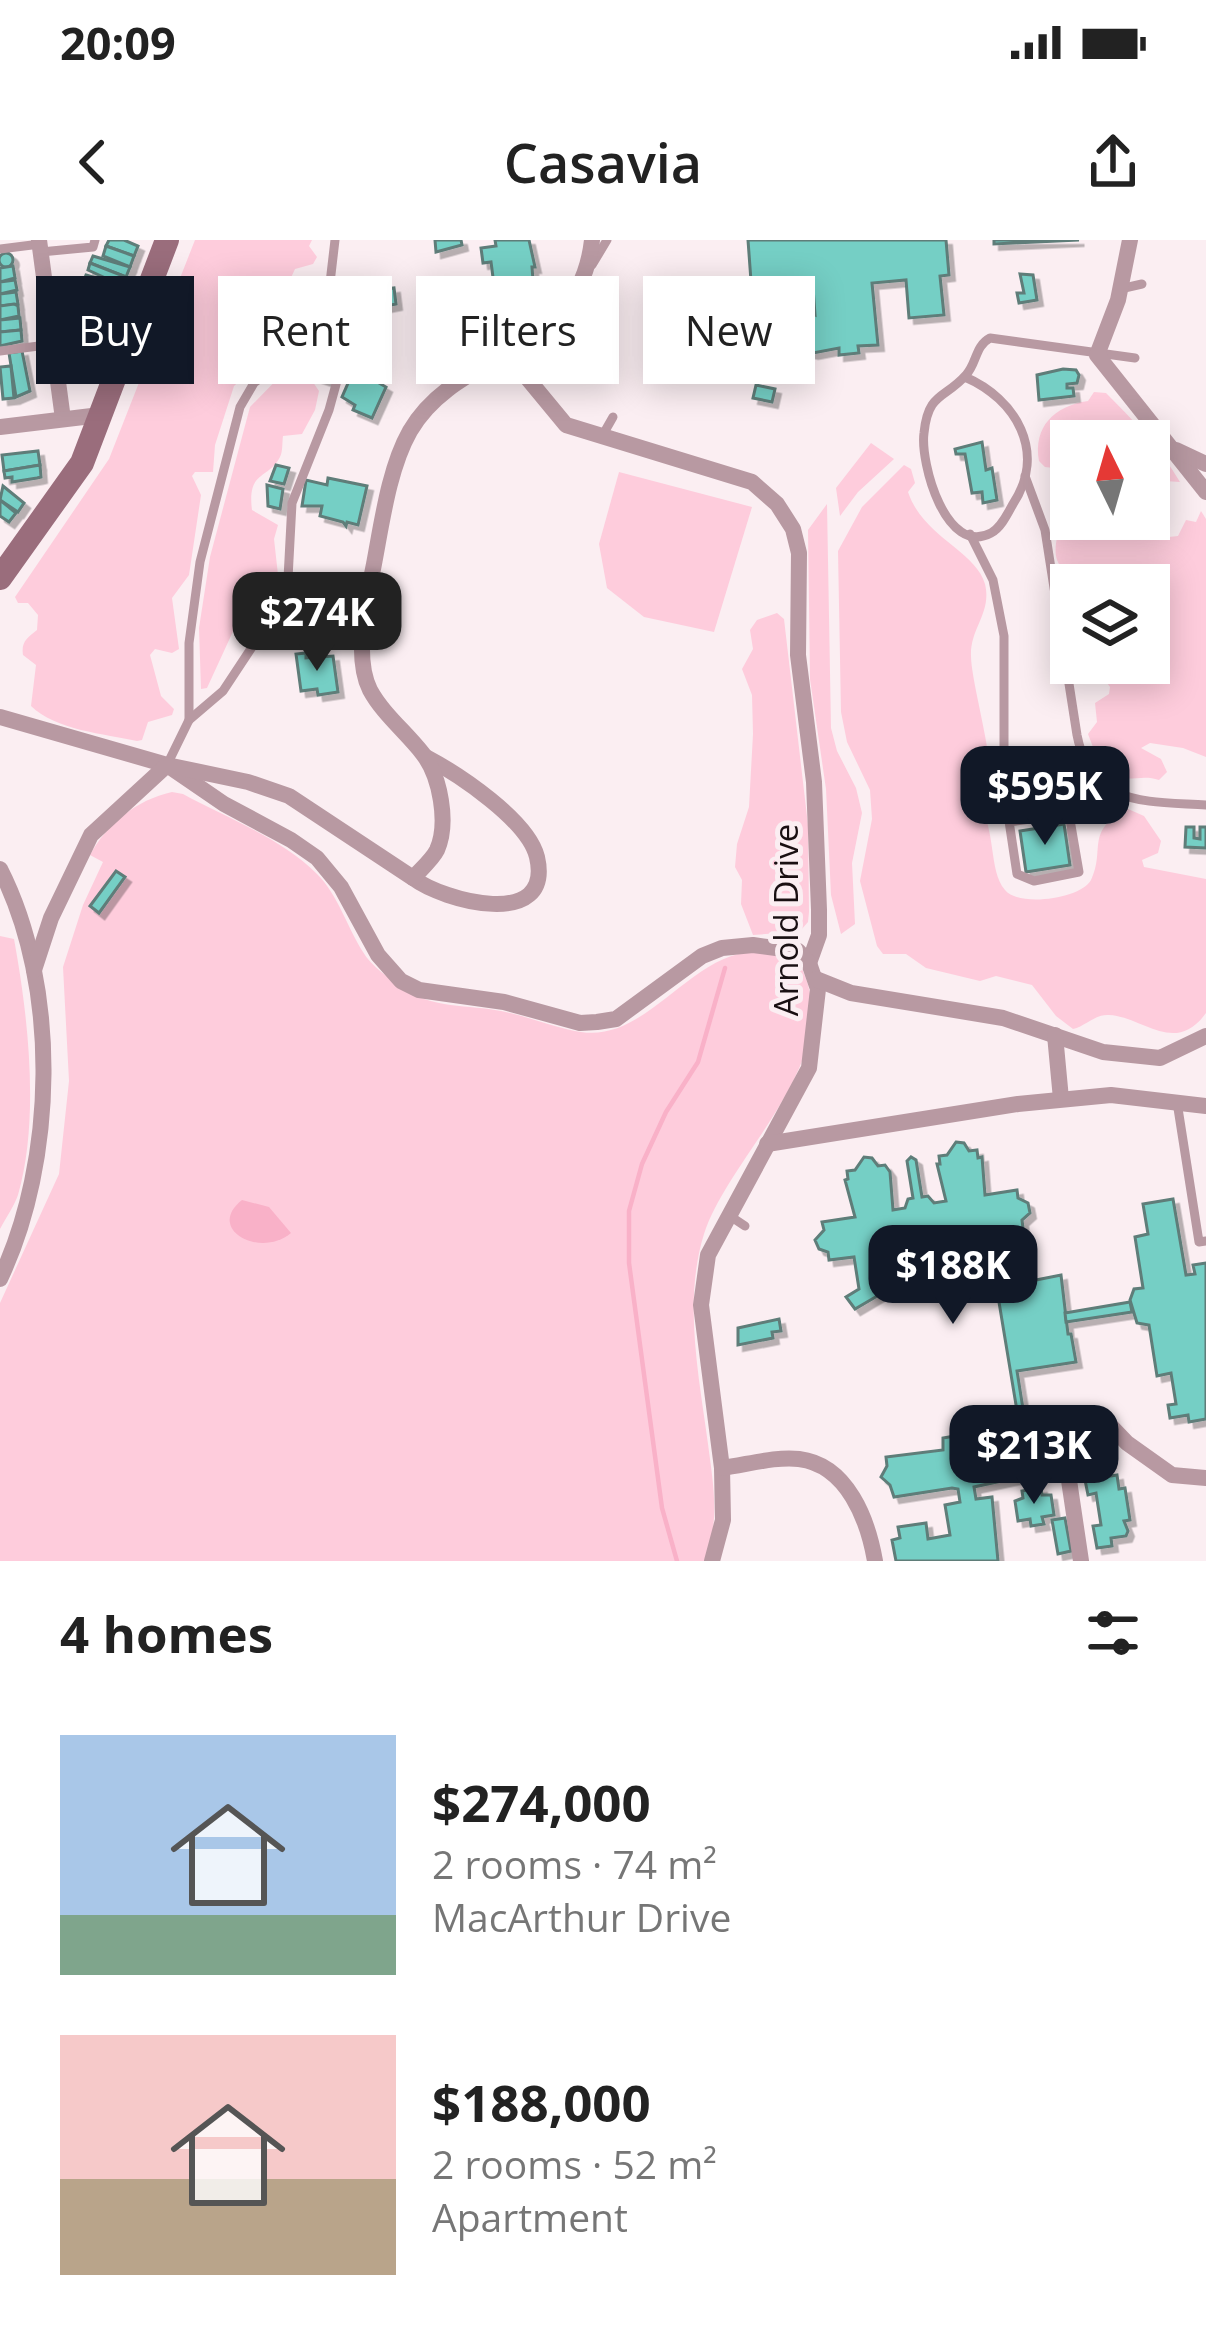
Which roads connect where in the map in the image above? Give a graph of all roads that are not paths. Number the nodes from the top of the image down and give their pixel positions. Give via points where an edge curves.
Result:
1 (95, 240) edge
2 (167, 240) edge
3 (335, 240) edge
4 (592, 240) edge
5 (607, 240) edge
6 (1130, 240) edge
7 (40, 245) edge
8 (0, 249) edge
9 (589, 269) junction
10 (44, 276) edge
11 (331, 276) edge
12 (585, 276) edge
13 (1142, 284) dead end
14 (1120, 289) junction
15 (36, 346) edge
16 (0, 351) edge
17 (1097, 355) junction
18 (1135, 358) dead end
19 (965, 376) junction
20 (58, 384) edge
21 (253, 384) edge
22 (337, 384) edge
23 (460, 384) edge
24 (530, 384) edge
25 (100, 415) junction
26 (614, 417) dead end
27 (63, 419) junction
28 (1149, 420) edge
29 (0, 427) edge
30 (601, 438) junction
31 (1170, 447) joint
32 (1206, 464) edge
33 (1025, 476) junction
34 (1206, 492) edge
35 (970, 534) junction
36 (0, 578) edge
37 (0, 718) edge
38 (189, 720) junction
39 (426, 757) junction
40 (167, 765) junction
41 (1206, 805) edge
42 (1009, 822) junction
43 (0, 869) edge
44 (413, 878) junction
45 (34, 970) junction
46 (813, 971) junction
47 (1055, 1036) junction
48 (1206, 1036) edge
49 (1177, 1102) junction
50 (1056, 1104) junction
51 (1206, 1106) edge
52 (767, 1144) junction
53 (1203, 1162) dead end
54 (1186, 1165) junction
55 (1206, 1208) edge
56 (1194, 1211) junction
57 (727, 1214) junction
58 (745, 1226) dead end
59 (1206, 1241) edge
60 (0, 1279) edge
61 (1042, 1412) dead end
62 (1063, 1437) junction
63 (722, 1468) junction
64 (1206, 1478) edge
65 (712, 1561) edge
66 (874, 1561) edge
67 (1081, 1561) edge

1 - 7 lane via 93,247
2 - 25 street
3 - 11 lane
4 - 9 street
5 - 9 lane
6 - 14 street
7 - 8 lane
7 - 10 street
9 - 12 street
13 - 14 lane
14 - 17 street
15 - 16 lane
17 - 18 lane
17 - 19 lane via 990,338
17 - 28 street
19 - 33 lane via 1015,414 1028,455
19 - 35 lane via 932,405 923,452 938,503
20 - 27 street
21 - 38 lane via 240,407 200,562
22 - 38 lane via 292,503 284,624 256,641 223,691
23 - 39 street via 410,432 374,565 362,646 369,688
24 - 30 street, Arnold Drive via 566,425
25 - 27 street
25 - 36 street via 79,469
26 - 30 lane
27 - 29 street
30 - 46 street, Arnold Drive via 752,482 793,529 817,846
31 - 32 street
31 - 34 street
33 - 35 lane via 995,532
33 - 41 lane via 1045,530 1086,766 1125,797
35 - 42 lane via 993,580 1004,636
37 - 40 street
38 - 40 lane
39 - 44 street via 442,826 436,850
39 - 44 street via 476,786 508,818 537,854 538,870 529,893 507,906 444,896
40 - 44 street via 289,796
40 - 45 street via 91,835
40 - 46 street via 317,858 378,955 419,990 580,1023 616,1018 722,948 798,951
42 - 42 lane via 1017,874 1034,881 1078,872 1069,814
43 - 45 street
45 - 60 street via 42,1054 33,1190
46 - 47 street via 851,992 1003,1018
46 - 52 street, Arnold Drive via 809,1068
47 - 48 street via 1160,1058
47 - 50 street
49 - 50 street via 1112,1094
49 - 51 street
49 - 54 lane
50 - 52 street
52 - 57 street, Arnold Drive
53 - 54 lane
54 - 56 lane
55 - 56 lane
56 - 59 lane via 1198,1242
57 - 58 lane
57 - 63 street, Arnold Drive via 708,1255 701,1304
61 - 62 lane via 1054,1413
62 - 64 street via 1070,1419 1095,1415 1172,1475
62 - 67 street
63 - 65 street, Arnold Drive via 723,1520
63 - 66 street via 797,1458 816,1463 851,1492

